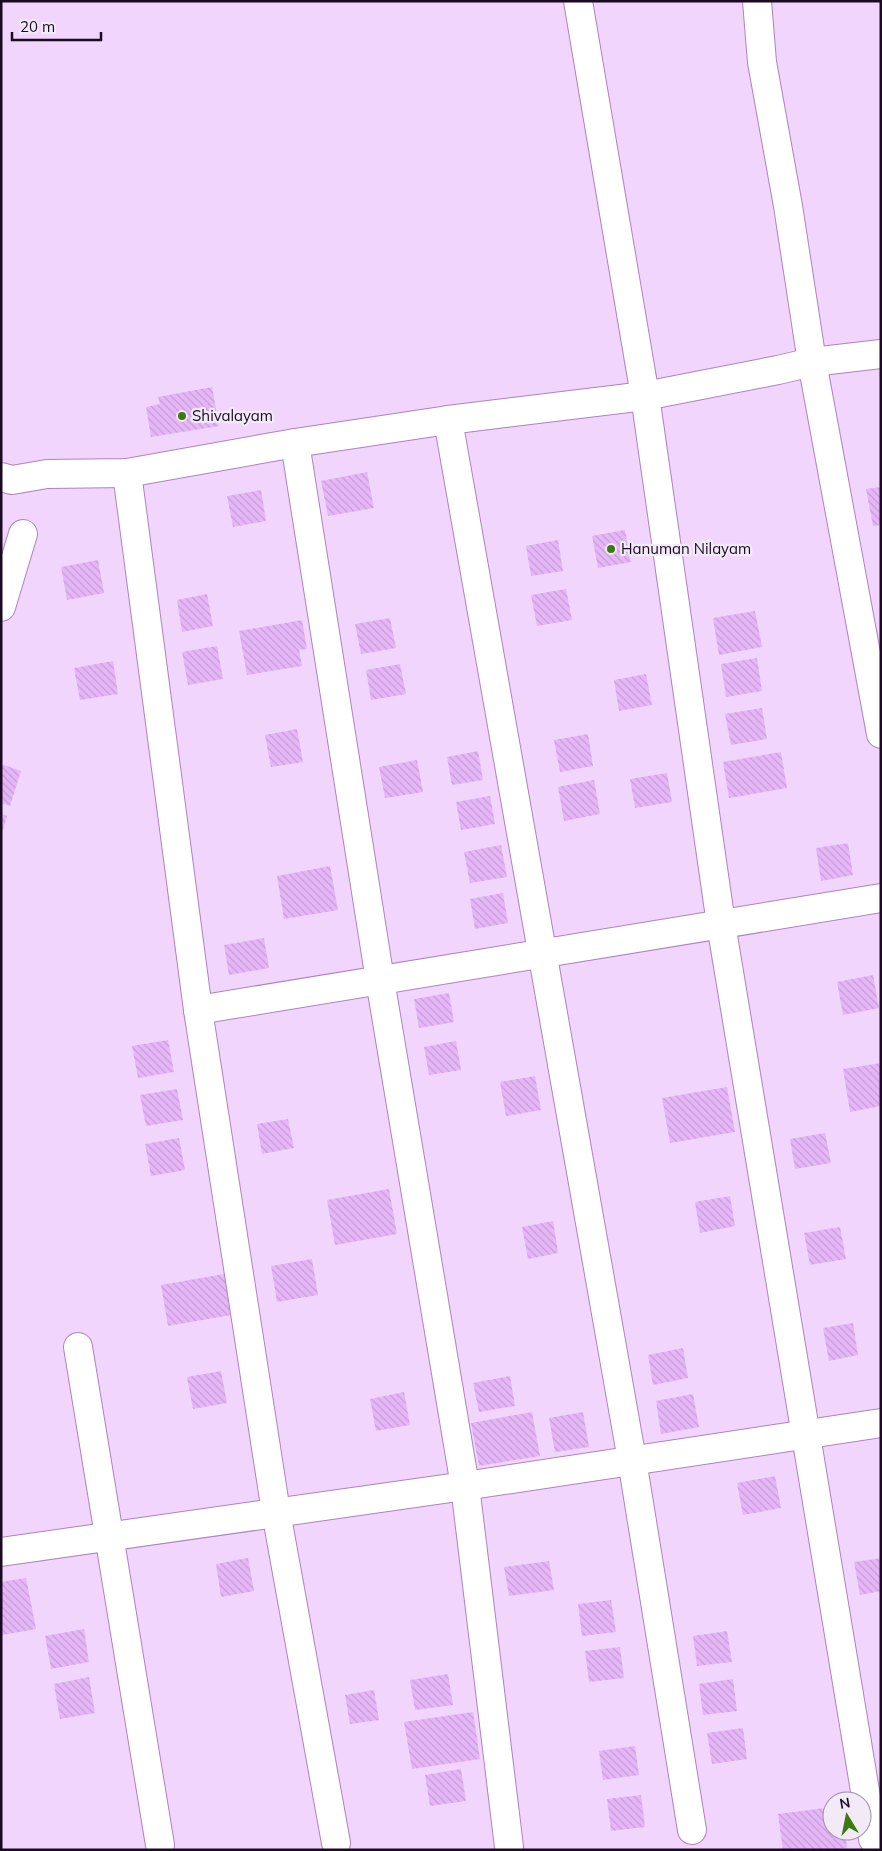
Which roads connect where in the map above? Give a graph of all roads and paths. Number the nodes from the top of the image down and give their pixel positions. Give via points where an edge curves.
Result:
1 (578, 1) edge
2 (757, 1) edge
3 (881, 354) edge
4 (812, 362) junction
5 (645, 396) junction
6 (448, 420) junction
7 (295, 443) junction
8 (127, 473) junction
9 (1, 477) edge
10 (23, 534) dead end
11 (1, 607) edge
12 (881, 734) edge
13 (881, 898) edge
14 (721, 924) junction
15 (543, 954) junction
16 (380, 980) junction
17 (198, 1010) junction
18 (78, 1347) dead end
19 (881, 1423) edge
20 (806, 1434) junction
21 (632, 1460) junction
22 (465, 1486) junction
23 (276, 1512) junction
24 (108, 1537) junction
25 (1, 1552) edge
26 (692, 1830) dead end
27 (873, 1839) dead end
28 (336, 1843) dead end
29 (160, 1845) dead end
30 (509, 1847) dead end

1 - 5 street
2 - 4 street via 762,62
3 - 4 street
4 - 5 street
4 - 12 street
5 - 6 street
5 - 14 street
6 - 7 street
6 - 15 street
7 - 8 street
7 - 16 street
8 - 9 street via 47,474 12,480
8 - 17 street
10 - 11 street
13 - 14 street
14 - 15 street
14 - 20 street
15 - 16 street
15 - 21 street
16 - 17 street
16 - 22 street
17 - 23 street
18 - 24 street
19 - 20 street
20 - 21 street
20 - 27 street
21 - 22 street
21 - 26 street
22 - 23 street
22 - 30 street
23 - 24 street
23 - 28 street
24 - 25 street
24 - 29 street

